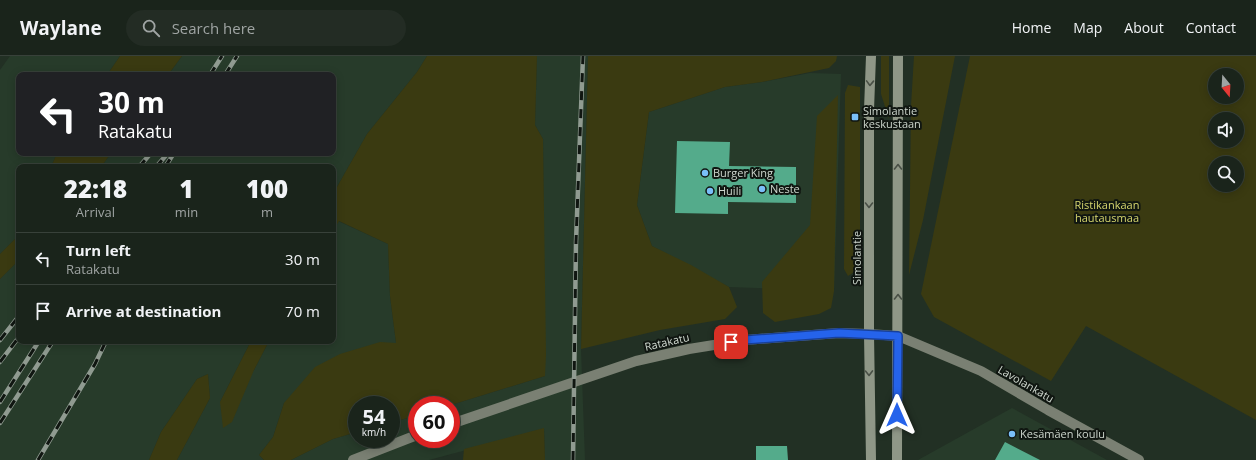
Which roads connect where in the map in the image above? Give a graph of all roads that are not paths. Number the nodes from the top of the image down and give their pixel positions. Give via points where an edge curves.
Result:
1 (871, 56) edge
2 (898, 56) edge
3 (869, 334) junction
4 (898, 336) junction
5 (460, 421) edge
6 (408, 439) edge
7 (353, 460) edge
8 (871, 460) edge
9 (897, 460) edge
10 (1139, 460) edge

1 -> 3 main road, Simolantie
4 -> 2 main road
3 - 4 main road, Ratakatu
3 - 5 main road, Ratakatu via 839,333 745,340 688,349 636,361
3 -> 8 main road, Simolantie
4 - 9 main road
4 - 10 main road, Lavolankatu via 981,372
6 - 7 main road

